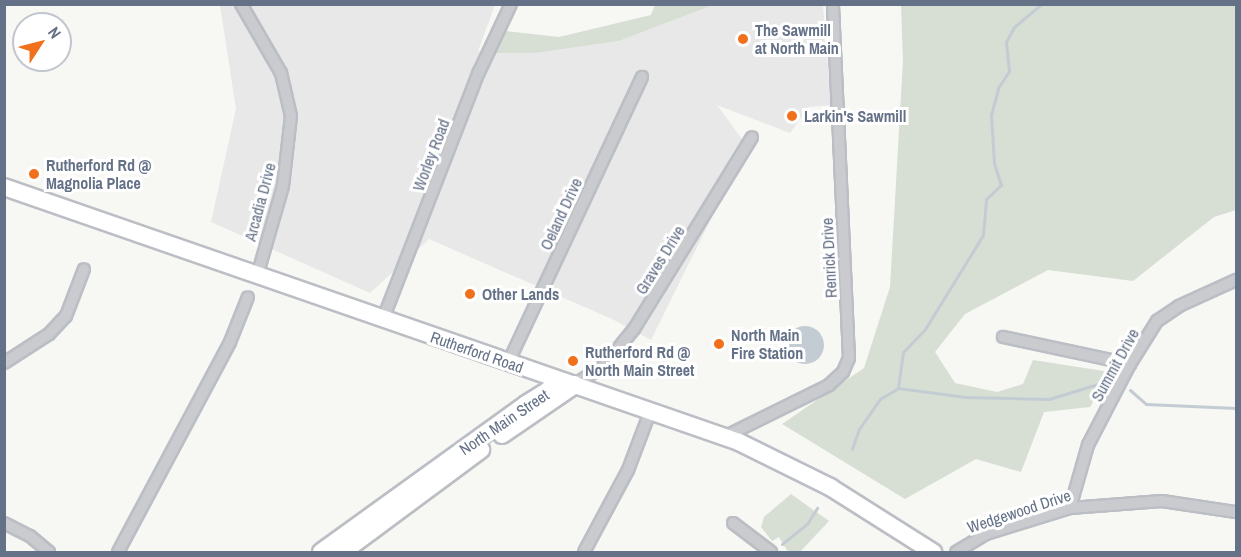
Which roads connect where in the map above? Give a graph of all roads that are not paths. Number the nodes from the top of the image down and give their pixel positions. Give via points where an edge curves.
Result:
1 (241, 4) edge
2 (511, 4) edge
3 (832, 4) edge
4 (642, 77) dead end
5 (752, 137) dead end
6 (4, 187) edge
7 (84, 269) dead end
8 (257, 276) junction
9 (1236, 280) edge
10 (248, 297) dead end
11 (383, 319) junction
12 (1003, 337) dead end
13 (4, 363) edge
14 (508, 363) junction
15 (1130, 364) junction
16 (575, 384) junction
17 (650, 412) junction
18 (724, 438) junction
19 (1070, 508) junction
20 (1236, 512) edge
21 (5, 522) edge
22 (733, 523) dead end
23 (49, 552) edge
24 (118, 552) edge
25 (322, 552) edge
26 (343, 552) edge
27 (584, 552) edge
28 (771, 552) edge
29 (933, 552) edge
30 (956, 552) edge

1 - 8 street, Arcadia Drive via 281,74 291,116 283,186
2 - 11 street, Worley Road via 479,72
3 - 18 street, Renrick Drive via 849,358 843,372 829,385
4 - 14 street, Oeland Drive
5 - 16 street, Graves Drive via 634,328 604,366
6 - 8 street, Rutherford Road
7 - 13 street via 66,316 49,334
8 - 11 street, Rutherford Road
9 - 15 street, Summit Drive via 1166,315
10 - 24 street via 230,342
11 - 14 street, Rutherford Road
12 - 15 street
14 - 16 street, Rutherford Road
15 - 19 street, Summit Drive via 1083,458
16 - 17 street, Rutherford Road
16 - 25 street, North Main Street via 548,390 526,404
16 - 26 street, North Main Street
17 - 18 street, Rutherford Road
17 - 27 street via 628,470
18 - 29 street, Rutherford Road via 764,453 830,487
19 - 20 street, Wedgewood Drive via 1162,501
19 - 30 street, Wedgewood Drive via 986,534
21 - 23 street
22 - 28 street

